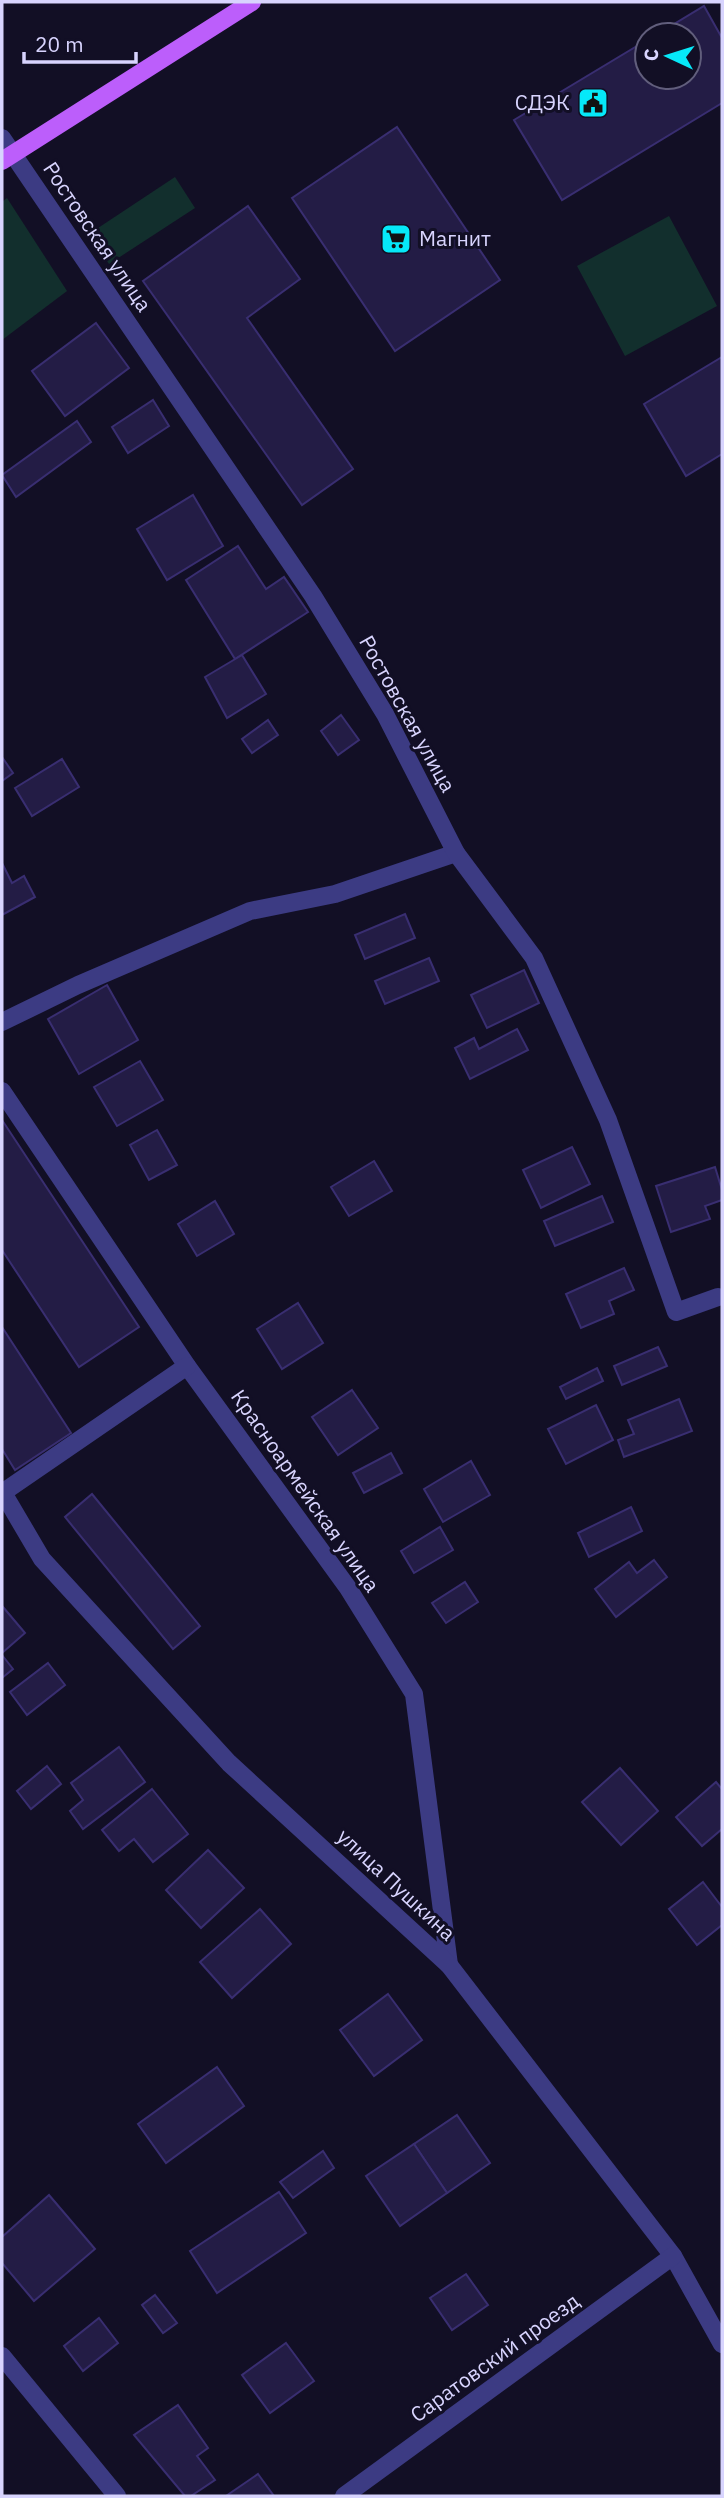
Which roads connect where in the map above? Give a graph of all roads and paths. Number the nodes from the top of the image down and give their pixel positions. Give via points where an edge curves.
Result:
1 (252, 2) edge
2 (5, 151) edge
3 (456, 853) junction
4 (2, 1022) edge
5 (2, 1091) edge
6 (718, 1297) dead end
7 (187, 1366) junction
8 (2, 1492) edge
9 (449, 1965) junction
10 (673, 2256) junction
11 (722, 2344) edge
12 (2, 2356) edge
13 (117, 2496) edge
14 (344, 2496) edge

1 - 2 main road
2 - 3 street, Ростовская улица via 313,596 385,714
3 - 4 street via 335,894 250,911
3 - 6 street, Ростовская улица via 534,958 608,1120 676,1312
5 - 7 street, Красноармейская улица
7 - 8 street
7 - 9 street, Красноармейская улица via 348,1588 414,1694
8 - 9 street, улица Пушкина via 42,1559 229,1763
9 - 10 street, улица Пушкина
10 - 11 street, улица Пушкина
10 - 14 street, Саратовский проезд
12 - 13 street

